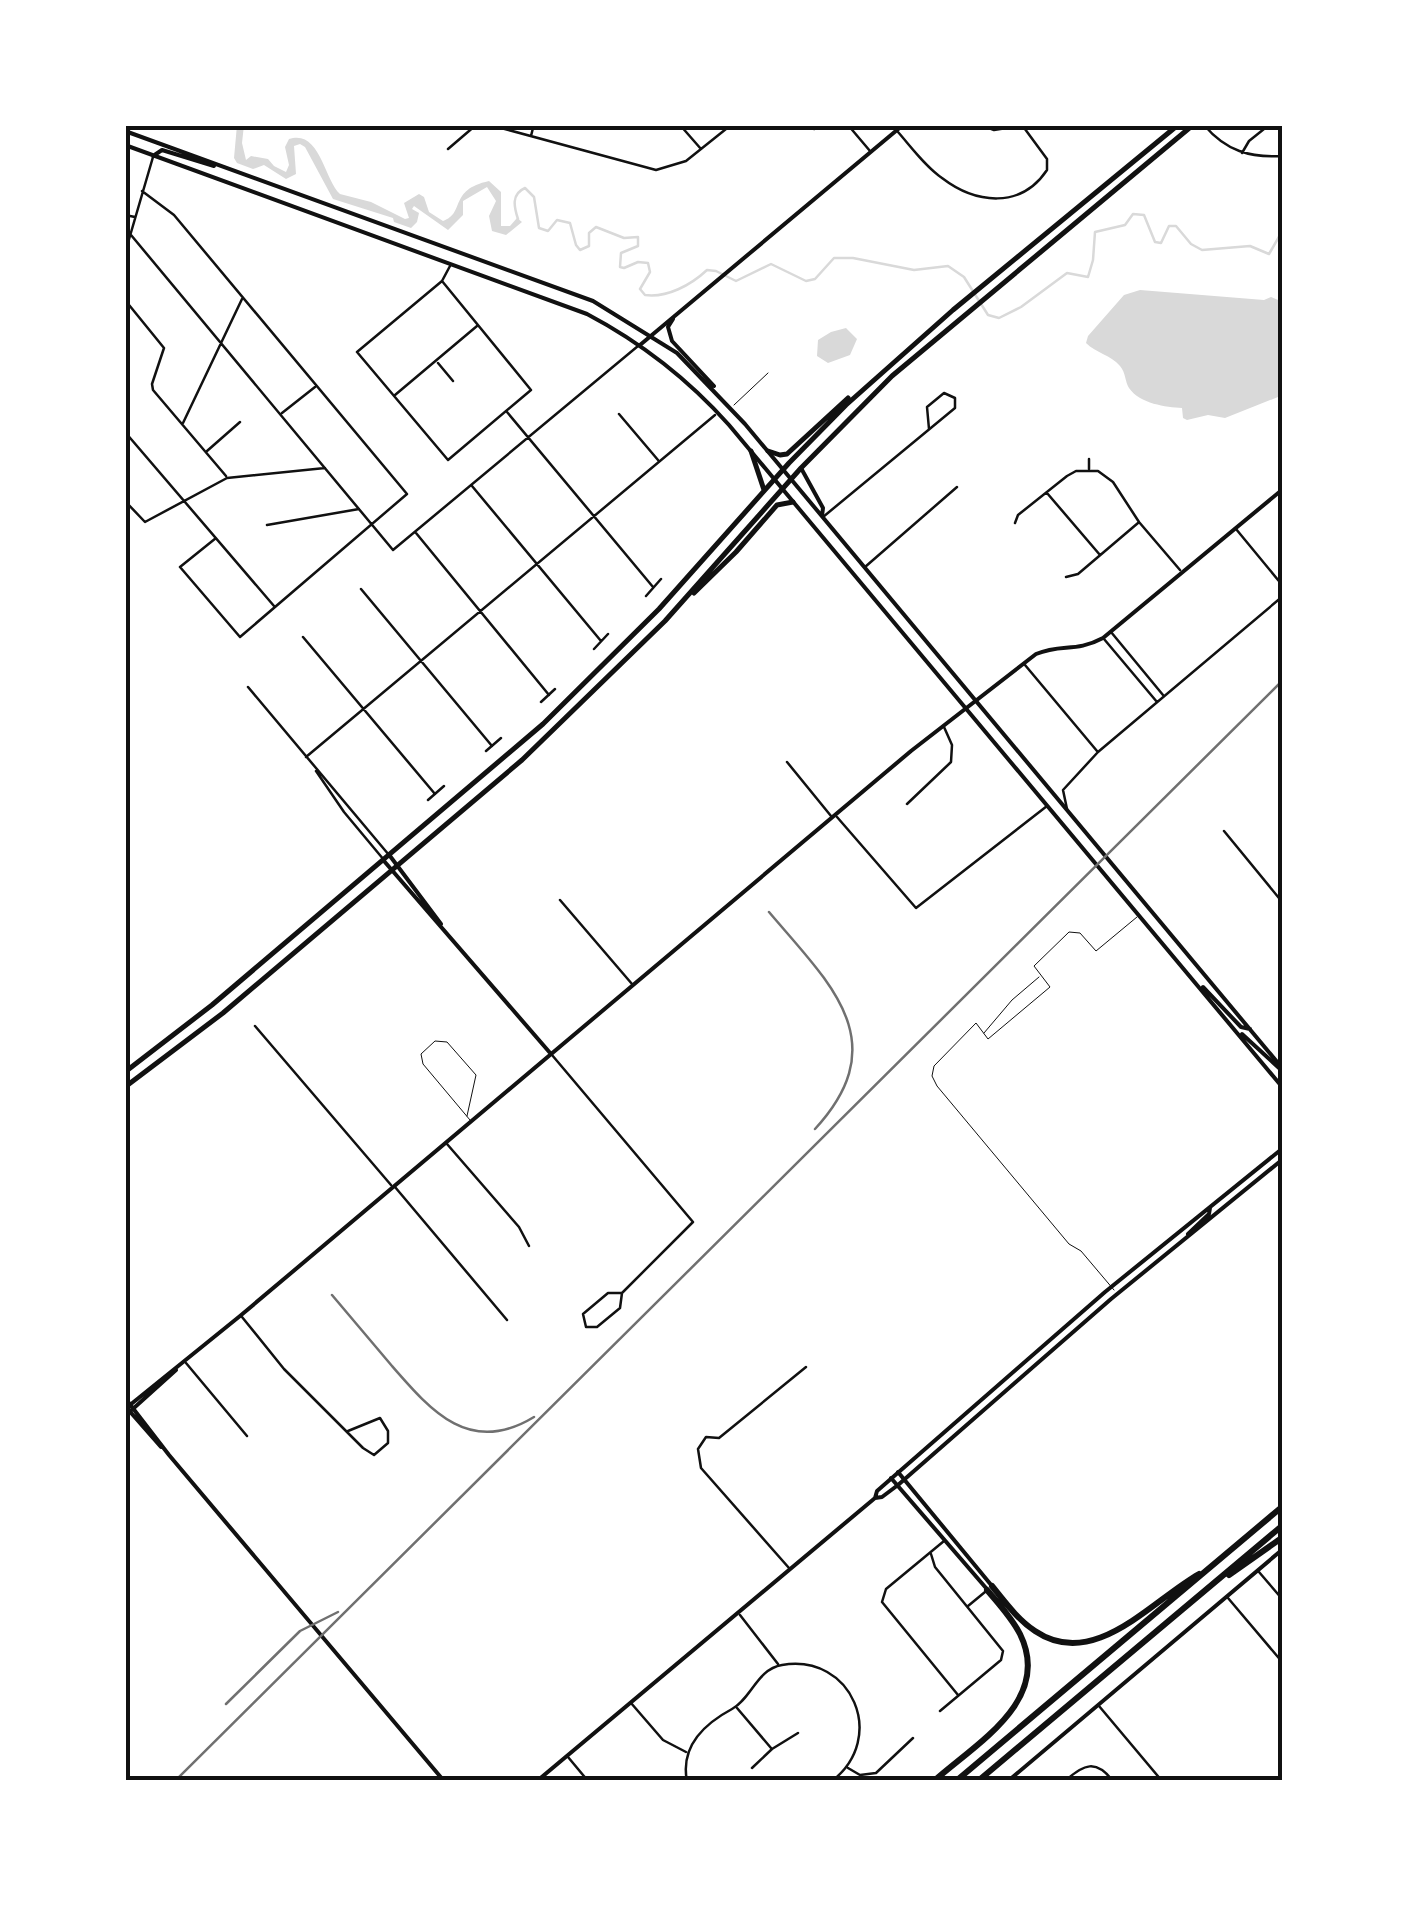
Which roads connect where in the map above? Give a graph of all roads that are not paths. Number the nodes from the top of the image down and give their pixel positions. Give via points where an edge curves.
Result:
1 (476, 125) edge
2 (490, 125) edge
3 (680, 125) edge
4 (731, 125) edge
5 (808, 125) edge
6 (832, 125) edge
7 (848, 125) edge
8 (904, 125) edge
9 (981, 125) edge
10 (1022, 125) edge
11 (1178, 125) edge
12 (1192, 125) edge
13 (1204, 125) edge
14 (1269, 125) edge
15 (532, 128) dead end
16 (125, 130) edge
17 (897, 130) junction
18 (530, 138) junction
19 (125, 145) edge
20 (448, 149) dead end
21 (701, 149) junction
22 (870, 152) junction
23 (1241, 154) junction
24 (153, 156) junction
25 (1283, 156) edge
26 (219, 164) junction
27 (142, 192) junction
28 (125, 215) edge
29 (136, 218) junction
30 (131, 235) junction
31 (125, 253) edge
32 (452, 262) junction
33 (442, 282) junction
34 (243, 298) junction
35 (125, 300) edge
36 (675, 316) junction
37 (478, 326) junction
38 (652, 335) junction
39 (222, 342) junction
40 (640, 345) junction
41 (436, 361) junction
42 (768, 373) dead end
43 (453, 382) dead end
44 (316, 386) junction
45 (860, 392) junction
46 (394, 396) junction
47 (723, 398) junction
48 (732, 408) junction
49 (506, 411) junction
50 (718, 412) junction
51 (282, 414) junction
52 (619, 414) dead end
53 (240, 422) dead end
54 (182, 424) junction
55 (929, 429) junction
56 (125, 432) edge
57 (529, 439) junction
58 (751, 451) junction
59 (768, 451) junction
60 (206, 452) junction
61 (1088, 459) dead end
62 (658, 461) junction
63 (326, 468) junction
64 (801, 468) junction
65 (783, 469) junction
66 (1090, 470) junction
67 (226, 478) junction
68 (774, 479) junction
69 (791, 479) junction
70 (471, 485) junction
71 (957, 487) dead end
72 (782, 489) junction
73 (1283, 489) edge
74 (764, 490) junction
75 (1046, 492) junction
76 (184, 500) junction
77 (125, 501) edge
78 (792, 502) junction
79 (361, 509) junction
80 (593, 516) junction
81 (822, 516) junction
82 (1139, 522) junction
83 (1015, 523) dead end
84 (267, 525) dead end
85 (373, 526) junction
86 (1236, 528) junction
87 (415, 532) junction
88 (216, 538) junction
89 (1100, 555) junction
90 (536, 564) junction
91 (865, 567) junction
92 (1182, 573) junction
93 (1066, 577) dead end
94 (661, 579) dead end
95 (1283, 586) edge
96 (654, 588) junction
97 (361, 589) dead end
98 (646, 596) dead end
99 (1283, 596) edge
100 (680, 604) junction
101 (275, 607) junction
102 (479, 613) junction
103 (1111, 632) junction
104 (608, 634) dead end
105 (303, 637) dead end
106 (1103, 638) junction
107 (601, 641) junction
108 (594, 649) dead end
109 (421, 659) junction
110 (1024, 664) junction
111 (248, 688) dead end
112 (554, 689) dead end
113 (549, 695) junction
114 (1164, 696) junction
115 (542, 702) dead end
116 (975, 702) junction
117 (1156, 702) junction
118 (364, 708) junction
119 (967, 708) junction
120 (943, 726) junction
121 (501, 738) dead end
122 (492, 746) junction
123 (486, 751) dead end
124 (1098, 752) junction
125 (306, 757) junction
126 (787, 762) dead end
127 (444, 786) dead end
128 (435, 794) junction
129 (428, 800) dead end
130 (906, 804) dead end
131 (1048, 804) junction
132 (1068, 811) junction
133 (834, 816) junction
134 (1224, 832) dead end
135 (387, 858) junction
136 (395, 868) junction
137 (560, 900) dead end
138 (1283, 902) edge
139 (1149, 908) junction
140 (1140, 915) junction
141 (1041, 975) junction
142 (1195, 981) junction
143 (632, 985) junction
144 (255, 1026) dead end
145 (1250, 1029) junction
146 (1236, 1032) junction
147 (984, 1033) junction
148 (551, 1054) junction
149 (1283, 1070) edge
150 (125, 1072) edge
151 (125, 1088) edge
152 (1283, 1088) edge
153 (469, 1118) junction
154 (446, 1143) junction
155 (1283, 1148) edge
156 (1283, 1159) edge
157 (394, 1187) junction
158 (1210, 1207) junction
159 (1182, 1242) junction
160 (529, 1246) dead end
161 (1112, 1288) junction
162 (622, 1293) junction
163 (1117, 1294) junction
164 (241, 1316) junction
165 (507, 1320) dead end
166 (185, 1362) junction
167 (806, 1367) dead end
168 (125, 1398) edge
169 (128, 1409) edge
170 (348, 1431) junction
171 (247, 1436) dead end
172 (898, 1472) junction
173 (892, 1478) junction
174 (904, 1479) junction
175 (898, 1485) junction
176 (875, 1498) junction
177 (1283, 1506) edge
178 (1283, 1525) edge
179 (1283, 1537) edge
180 (946, 1540) junction
181 (1283, 1550) edge
182 (932, 1553) junction
183 (1213, 1566) junction
184 (791, 1570) junction
185 (1258, 1571) junction
186 (993, 1586) junction
187 (1203, 1592) junction
188 (1227, 1596) junction
189 (1283, 1600) edge
190 (967, 1607) junction
191 (739, 1614) junction
192 (1283, 1663) edge
193 (779, 1665) junction
194 (958, 1695) junction
195 (631, 1703) junction
196 (1098, 1705) junction
197 (736, 1707) junction
198 (940, 1711) dead end
199 (798, 1732) dead end
200 (913, 1738) dead end
201 (772, 1749) junction
202 (687, 1753) junction
203 (567, 1756) junction
204 (752, 1768) dead end
205 (847, 1768) junction
206 (1016, 1778) edge
207 (444, 1781) edge
208 (537, 1781) edge
209 (588, 1781) edge
210 (687, 1781) edge
211 (832, 1781) edge
212 (934, 1781) edge
213 (956, 1781) edge
214 (978, 1781) edge
215 (1008, 1781) edge
216 (1065, 1781) edge
217 (1113, 1781) edge
218 (1162, 1781) edge

1 - 20 street
2 - 18 street
3 - 21 street
4 - 21 street
5 - 6 street
7 - 22 street
8 - 17 main road
9 - 10 street
10 - 17 street via 1047,170 1010,199 953,187
11 - 45 main road
12 - 64 main road via 962,314
13 - 23 street
14 - 23 street
15 - 18 street
16 - 26 main road
17 - 22 main road
18 - 21 street via 656,170 679,166
19 - 24 main road
22 - 36 main road
23 - 25 street
24 - 26 main road via 162,150
24 - 27 street
24 - 32 main road
26 - 38 main road via 538,279
27 - 29 street
27 - 34 street via 174,215
28 - 29 street
29 - 30 street
30 - 31 street
30 - 39 street
32 - 33 street
32 - 40 main road via 587,314
33 - 37 street
33 - 46 street via 357,352
34 - 39 street
34 - 44 street
35 - 54 street via 162,344 152,387
36 - 38 main road
36 - 47 main road via 668,327 672,341
37 - 41 street
37 - 49 street via 531,390
38 - 40 main road
38 - 47 main road
39 - 51 street
39 - 54 street
40 - 50 main road
40 - 57 street
41 - 43 street
41 - 46 street
42 - 48 lane
44 - 51 street
44 - 85 street via 407,494
45 - 59 main road via 787,454
45 - 65 main road
46 - 49 street via 448,460
47 - 48 main road
48 - 59 main road
49 - 57 street
50 - 58 main road
50 - 62 street
51 - 63 street
52 - 62 street
53 - 60 street
54 - 60 street
55 - 55 street via 928,407 944,393 955,398 955,408
55 - 81 street
56 - 76 street
57 - 70 street
57 - 80 street
58 - 68 main road
58 - 74 main road
59 - 65 main road
60 - 67 street
61 - 66 street
62 - 80 street
63 - 67 street
63 - 79 street
64 - 69 main road
64 - 81 main road
65 - 68 main road
65 - 69 main road
66 - 75 street via 1066,476
66 - 82 street via 1112,482
67 - 76 street
68 - 72 main road
68 - 74 main road
69 - 72 main road
69 - 81 main road
70 - 87 street
70 - 90 street
71 - 91 street
72 - 78 main road
72 - 100 main road
73 - 86 main road
74 - 135 main road via 593,676
75 - 83 street
75 - 89 street
76 - 77 street via 144,522
76 - 88 street
78 - 100 main road via 777,505
78 - 119 main road
79 - 84 street
79 - 85 street
80 - 90 street
80 - 96 street
81 - 91 main road
82 - 89 street
82 - 92 street
85 - 87 street via 393,550
85 - 101 street
86 - 92 main road
86 - 95 street
87 - 102 street
88 - 101 street
88 - 101 street via 180,567 240,637
89 - 93 street
90 - 102 street
90 - 107 street
91 - 116 main road
92 - 103 main road
94 - 96 street
96 - 98 street
97 - 109 street
99 - 114 street
100 - 136 main road via 557,727
102 - 109 street
102 - 113 street
103 - 106 main road
103 - 114 street
104 - 107 street
105 - 118 street
106 - 110 main road via 1085,648 1041,652
106 - 117 street
107 - 108 street
109 - 118 street
109 - 122 street
110 - 116 main road
110 - 124 street
111 - 125 street
112 - 113 street
113 - 115 street
114 - 117 street
116 - 119 main road
116 - 132 main road
117 - 124 street
118 - 125 street
118 - 128 street
119 - 120 main road
119 - 131 main road
120 - 130 street via 952,762
120 - 133 main road
121 - 122 street
122 - 123 street
124 - 132 street via 1063,790
125 - 135 street
125 - 135 street
126 - 133 street
127 - 128 street
128 - 129 street
131 - 133 street via 916,908
131 - 140 main road
132 - 139 main road
133 - 143 main road
134 - 138 street
135 - 136 main road
135 - 150 main road
136 - 148 main road
136 - 151 main road
137 - 143 street
139 - 140 main road
139 - 145 main road
140 - 141 lane via 1096,951 1080,933 1069,932 1034,966
140 - 142 main road
141 - 147 lane
141 - 147 lane via 1050,987 988,1039
142 - 145 main road
142 - 146 main road
143 - 148 main road
144 - 157 street
145 - 149 main road
146 - 149 main road
146 - 152 main road
147 - 161 lane via 976,1024 934,1066 933,1080
148 - 153 main road
148 - 162 street via 693,1222
153 - 153 lane via 423,1064 421,1054 435,1041 447,1042 476,1075
153 - 154 main road
154 - 157 main road
154 - 160 street
155 - 158 main road
156 - 159 main road
157 - 164 main road
157 - 165 street
158 - 159 main road
158 - 161 main road
159 - 163 main road
161 - 163 lane
161 - 172 main road
162 - 162 street via 608,1293 583,1314 586,1327 597,1327 620,1308
163 - 174 main road
164 - 166 main road
164 - 170 street
166 - 169 main road
166 - 171 street
167 - 184 street via 698,1449 701,1468
168 - 169 main road
169 - 207 main road
170 - 170 street via 370,1454 388,1443 380,1418
172 - 173 main road
172 - 174 main road
173 - 175 main road
173 - 176 main road
174 - 175 main road
174 - 186 main road
175 - 176 main road
175 - 180 main road
176 - 184 main road
177 - 183 highway
178 - 187 highway
179 - 187 highway
180 - 182 street
180 - 186 main road
181 - 185 main road
182 - 190 street via 935,1567
182 - 194 street via 882,1598
183 - 186 highway via 1119,1629 1084,1642 1038,1634
183 - 213 highway
184 - 191 main road
185 - 188 main road
185 - 189 street
186 - 190 street
186 - 212 highway via 1022,1637 1022,1694 1002,1722
187 - 214 highway
188 - 192 street
188 - 196 main road
190 - 194 street via 1003,1656
191 - 193 street
191 - 195 main road
193 - 197 street
193 - 205 street via 818,1668 852,1695 860,1740
194 - 198 street
195 - 202 street via 663,1740
195 - 203 main road
196 - 206 main road
196 - 218 street
197 - 201 street
197 - 202 street via 705,1726
199 - 201 street
200 - 205 street via 876,1773
201 - 204 street
202 - 210 street
203 - 208 main road
203 - 209 street
205 - 211 street
206 - 215 main road
216 - 217 street via 1093,1764

